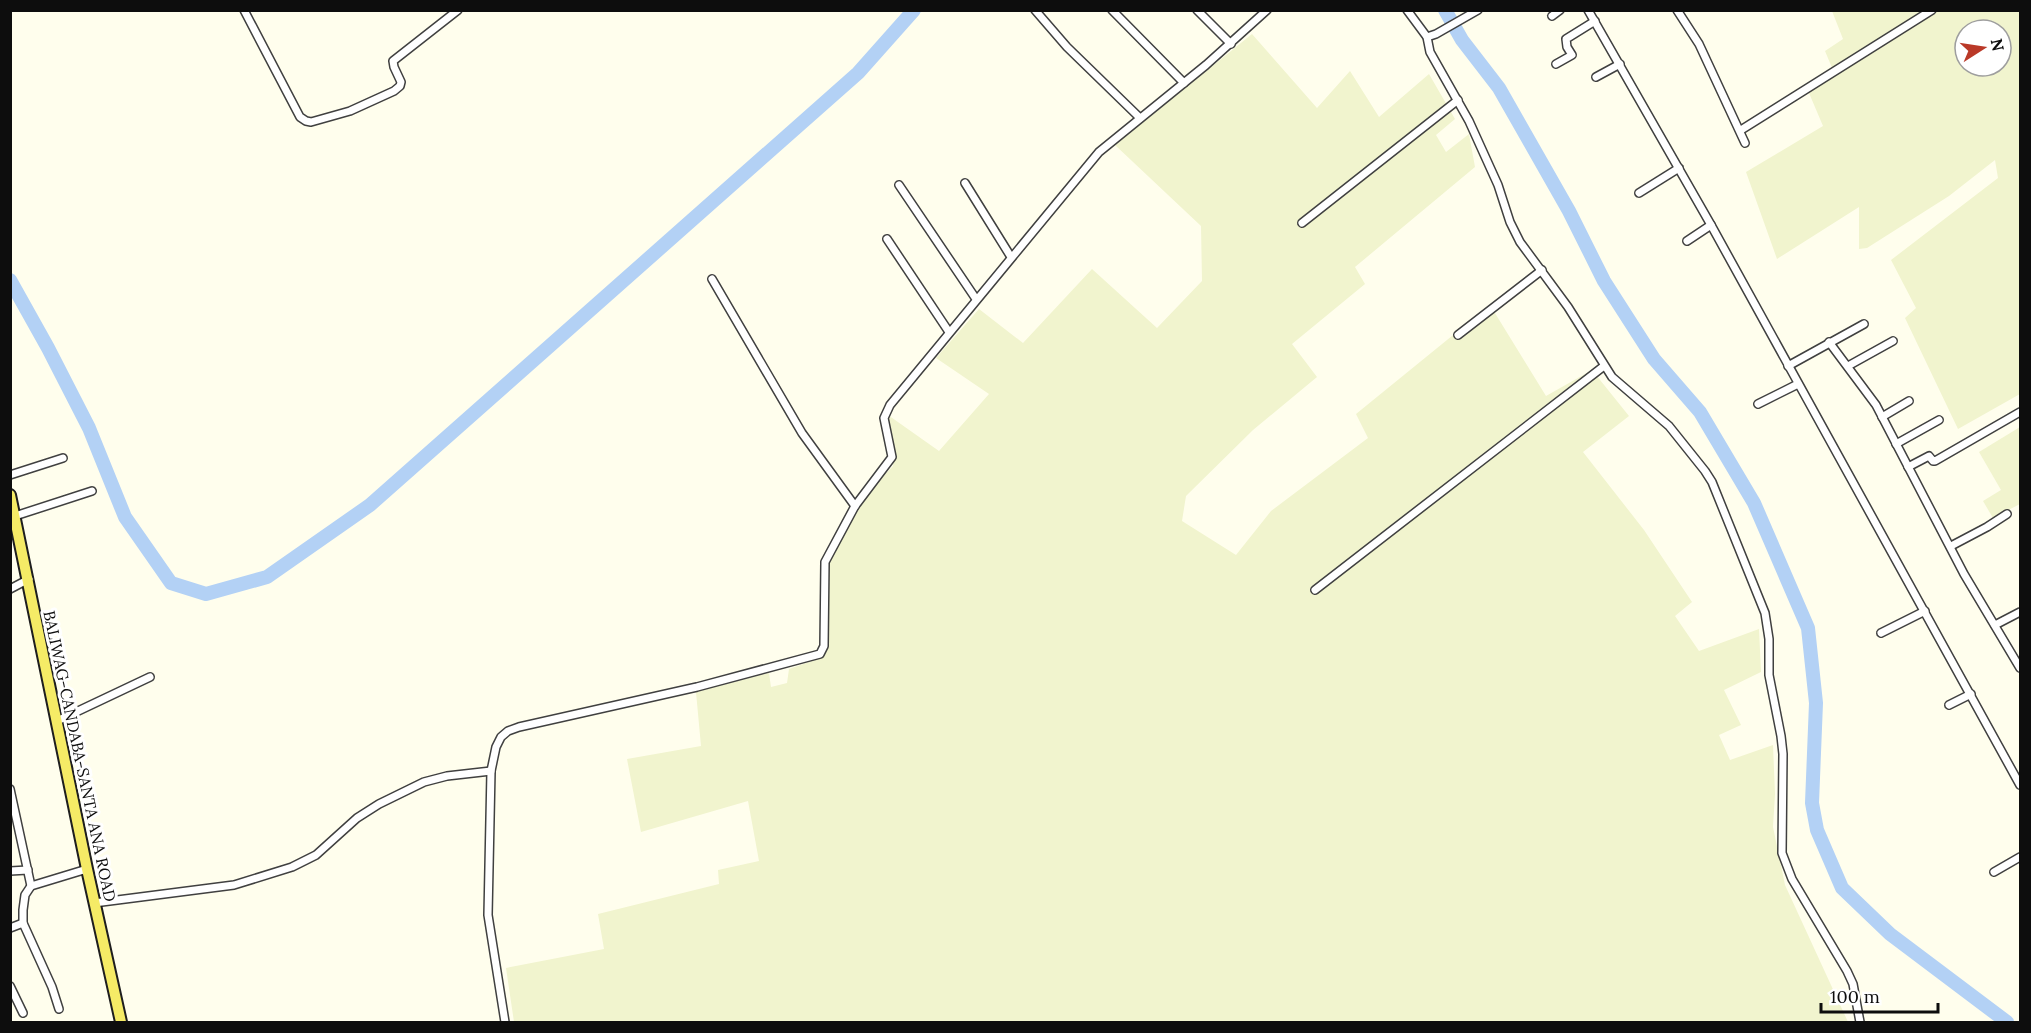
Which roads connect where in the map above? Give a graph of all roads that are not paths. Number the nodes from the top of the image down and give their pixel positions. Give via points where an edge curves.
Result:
1 (244, 10) edge
2 (458, 10) edge
3 (1035, 10) edge
4 (1112, 10) edge
5 (1197, 10) edge
6 (1407, 10) edge
7 (1478, 10) edge
8 (1560, 10) edge
9 (1677, 10) edge
10 (1932, 10) edge
11 (1265, 11) edge
12 (1593, 14) edge
13 (1552, 16) dead end
14 (1427, 37) junction
15 (1231, 44) junction
16 (1556, 64) dead end
17 (1620, 64) junction
18 (1596, 77) dead end
19 (1184, 83) junction
20 (1458, 100) junction
21 (1140, 118) junction
22 (1741, 130) junction
23 (1746, 143) dead end
24 (1679, 168) junction
25 (965, 183) dead end
26 (899, 185) dead end
27 (1639, 193) dead end
28 (1302, 223) dead end
29 (1711, 225) junction
30 (887, 239) dead end
31 (1687, 241) dead end
32 (1011, 257) junction
33 (1542, 270) junction
34 (712, 279) dead end
35 (976, 299) junction
36 (1864, 324) dead end
37 (949, 332) junction
38 (1458, 334) dead end
39 (1893, 341) dead end
40 (1829, 342) junction
41 (1604, 366) junction
42 (1788, 366) junction
43 (1848, 366) junction
44 (1798, 384) junction
45 (1909, 401) dead end
46 (1758, 404) dead end
47 (2020, 412) edge
48 (1882, 417) junction
49 (1939, 420) dead end
50 (1896, 444) junction
51 (63, 458) dead end
52 (1908, 467) junction
53 (10, 475) edge
54 (92, 491) dead end
55 (10, 495) edge
56 (855, 506) junction
57 (2007, 514) dead end
58 (15, 516) junction
59 (1951, 546) junction
60 (28, 579) junction
61 (10, 589) edge
62 (1315, 590) dead end
63 (1925, 611) junction
64 (2020, 612) edge
65 (1995, 625) junction
66 (1881, 633) dead end
67 (2020, 668) edge
68 (150, 677) dead end
69 (1971, 694) junction
70 (1948, 705) dead end
71 (57, 721) junction
72 (491, 771) junction
73 (2020, 785) edge
74 (10, 789) edge
75 (2020, 857) edge
76 (87, 869) junction
77 (28, 870) junction
78 (10, 871) edge
79 (1994, 872) dead end
80 (31, 886) junction
81 (94, 903) junction
82 (23, 923) junction
83 (10, 928) edge
84 (10, 986) edge
85 (59, 1009) dead end
86 (22, 1013) dead end
87 (121, 1023) edge
88 (505, 1023) edge
89 (1860, 1023) edge

1 - 2 street via 300,117 310,122 350,111 394,91 401,82 393,61
3 - 21 street
4 - 19 street
5 - 15 street
6 - 14 street
7 - 14 street
8 - 13 street
9 - 22 street via 1699,44
10 - 22 street
11 - 15 street
12 - 16 street via 1566,39 1572,56
12 - 17 street
14 - 20 street via 1430,52
15 - 19 street
17 - 18 street
17 - 24 street
19 - 21 street
20 - 28 street
20 - 33 street via 1493,174 1510,222
21 - 32 street via 1099,152
22 - 23 street
24 - 27 street
24 - 29 street
25 - 32 street
26 - 35 street
29 - 31 street
29 - 42 street
30 - 37 street
32 - 35 street
33 - 38 street
33 - 41 street
34 - 56 street via 802,433
35 - 37 street
36 - 40 street
37 - 56 street via 886,410 892,458
39 - 43 street
40 - 42 street
40 - 43 street
41 - 62 street
41 - 89 street via 1619,384 1669,426 1705,471 1765,613 1770,682 1782,745 1782,853 1792,879 1853,984
42 - 44 street
43 - 48 street
44 - 46 street
44 - 63 street
45 - 48 street
47 - 52 street via 1933,461 1929,456
48 - 50 street
49 - 50 street
50 - 52 street
51 - 53 street
52 - 59 street
54 - 58 street
55 - 58 main road, BALIWAG-CANDABA-SANTA ANA ROAD
56 - 72 street via 825,562 824,646 820,654 508,731 496,747
57 - 59 street
58 - 60 main road, BALIWAG-CANDABA-SANTA ANA ROAD
59 - 65 street
60 - 61 street
60 - 71 main road, BALIWAG-CANDABA-SANTA ANA ROAD
63 - 66 street
63 - 69 street
64 - 65 street
65 - 67 street
68 - 71 street
69 - 70 street
69 - 73 street
71 - 76 main road, BALIWAG-CANDABA-SANTA ANA ROAD
72 - 81 street via 447,776 416,786 357,818 316,855 292,867 234,885
72 - 88 street via 488,915
74 - 77 street
75 - 79 street
76 - 80 street
76 - 81 main road, BALIWAG-CANDABA-SANTA ANA ROAD
77 - 78 street
77 - 80 street
80 - 82 street via 25,894
81 - 87 main road, BALIWAG-CANDABA-SANTA ANA ROAD
82 - 83 street
82 - 85 street
84 - 86 street

